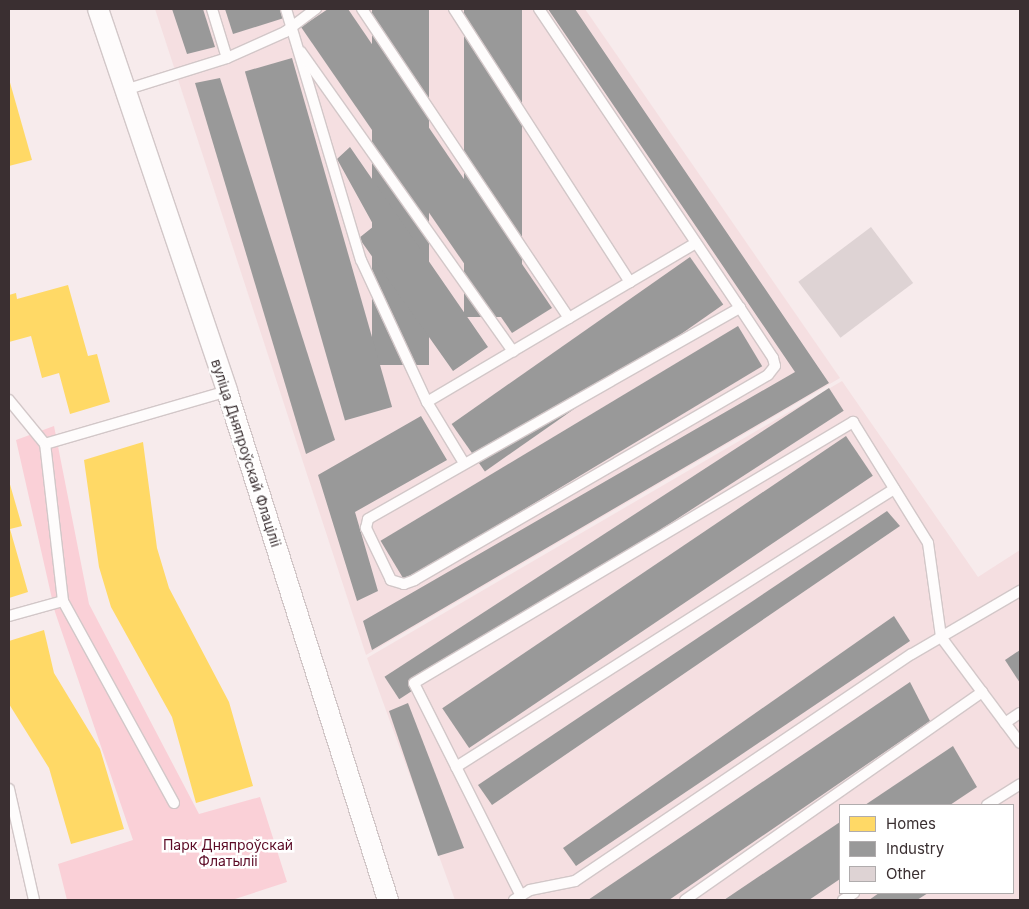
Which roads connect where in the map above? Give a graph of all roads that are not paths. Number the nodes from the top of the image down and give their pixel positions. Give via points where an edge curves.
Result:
1 (98, 9) edge
2 (212, 9) edge
3 (286, 9) edge
4 (316, 9) edge
5 (362, 9) edge
6 (454, 9) edge
7 (539, 9) edge
8 (291, 27) junction
9 (296, 45) junction
10 (227, 58) junction
11 (125, 90) junction
12 (696, 243) junction
13 (630, 282) junction
14 (740, 308) junction
15 (569, 318) junction
16 (512, 351) junction
17 (227, 391) junction
18 (9, 400) edge
19 (427, 402) junction
20 (45, 444) junction
21 (464, 463) junction
22 (894, 489) junction
23 (1020, 591) edge
24 (63, 601) junction
25 (9, 616) edge
26 (942, 637) junction
27 (982, 692) junction
28 (1020, 713) edge
29 (1005, 723) junction
30 (1020, 743) edge
31 (456, 767) junction
32 (1020, 784) edge
33 (9, 789) edge
34 (174, 803) dead end
35 (989, 804) edge
36 (517, 898) edge
37 (34, 900) edge
38 (388, 900) edge
39 (685, 900) edge

1 - 11 street, вуліца Дняпроўскай Флаціліі
2 - 10 lane
3 - 8 lane
4 - 8 lane
5 - 15 lane
6 - 13 lane
7 - 12 lane
8 - 9 lane
8 - 10 lane
9 - 16 lane
9 - 19 lane via 360,260
10 - 11 lane
11 - 17 street, вуліца Дняпроўскай Флаціліі
12 - 13 lane
12 - 14 lane
13 - 15 lane
14 - 21 lane
14 - 21 lane via 773,358 775,366 768,375 415,580 404,584 391,580 366,528 368,519
15 - 16 lane
16 - 19 lane
17 - 20 lane
17 - 38 street, вуліца Дняпроўскай Флаціліі
18 - 20 lane
19 - 21 lane
20 - 24 lane
22 - 26 lane via 928,543
22 - 31 lane
22 - 31 lane via 853,422 414,683
23 - 26 lane
24 - 25 lane
24 - 34 lane
26 - 27 lane
26 - 36 lane via 574,881 530,890
27 - 29 lane
27 - 39 lane
28 - 29 lane
29 - 30 lane
31 - 36 lane
32 - 35 lane
33 - 37 lane

